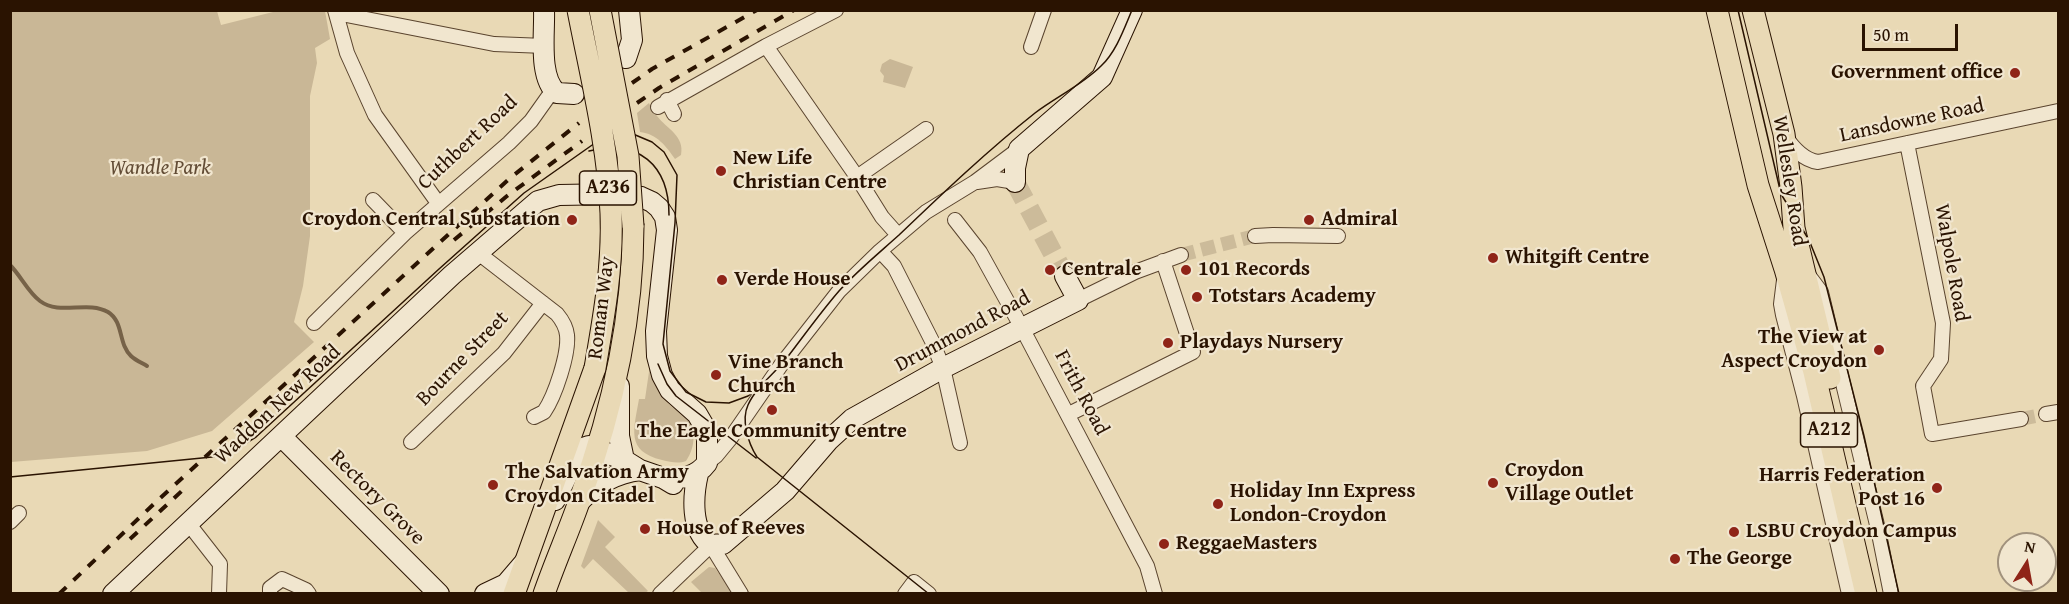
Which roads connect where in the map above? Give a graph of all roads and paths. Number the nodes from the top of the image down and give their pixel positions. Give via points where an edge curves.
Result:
1 (544, 10) edge
2 (578, 10) edge
3 (600, 10) edge
4 (629, 10) edge
5 (836, 10) edge
6 (1044, 10) edge
7 (1132, 10) edge
8 (1717, 10) edge
9 (1753, 10) edge
10 (335, 12) edge
11 (545, 46) junction
12 (766, 46) junction
13 (1031, 47) dead end
14 (626, 58) dead end
15 (553, 90) junction
16 (574, 94) dead end
17 (2058, 111) edge
18 (674, 114) dead end
19 (926, 129) dead end
20 (1784, 134) junction
21 (1907, 143) junction
22 (1019, 149) junction
23 (857, 177) junction
24 (975, 182) junction
25 (1015, 182) joint
26 (373, 200) dead end
27 (438, 203) junction
28 (955, 220) dead end
29 (405, 233) junction
30 (898, 236) junction
31 (1255, 236) tunnel mouth
32 (1338, 236) dead end
33 (880, 251) junction
34 (477, 252) junction
35 (1181, 255) tunnel mouth
36 (1163, 261) junction
37 (1795, 269) junction
38 (1065, 276) tunnel mouth
39 (1078, 300) junction
40 (543, 303) junction
41 (314, 322) dead end
42 (1022, 328) junction
43 (621, 359) junction
44 (943, 368) junction
45 (1069, 414) junction
46 (534, 417) dead end
47 (2021, 419) tunnel mouth
48 (281, 436) junction
49 (411, 442) dead end
50 (960, 443) dead end
51 (598, 448) junction
52 (632, 465) junction
53 (702, 468) junction
54 (663, 478) junction
55 (580, 501) junction
56 (696, 518) junction
57 (188, 523) junction
58 (533, 538) junction
59 (711, 545) junction
60 (525, 561) junction
61 (270, 591) edge
62 (1878, 593) edge
63 (113, 594) edge
64 (219, 594) edge
65 (309, 594) edge
66 (440, 594) edge
67 (485, 594) edge
68 (514, 594) edge
69 (543, 594) edge
70 (660, 594) edge
71 (741, 594) edge
72 (905, 594) edge
73 (929, 594) edge
74 (1155, 594) edge
75 (1849, 594) edge

1 - 11 street
2 - 58 main road, Roman Way / A236, bridge via 602,135 611,214 607,299 595,368
3 - 43 main road, Roman Way / A236, bridge via 628,156 633,213 629,302
4 - 14 street via 632,33
5 - 12 street
6 - 13 street via 1045,28
7 - 22 street via 1102,77
8 - 37 main road, Wellesley Road / A212 via 1758,185
9 - 20 main road, Wellesley Road / A212
10 - 11 street via 494,44
10 - 27 street via 347,53 375,115
11 - 15 street via 546,71
12 - 18 street via 662,103
12 - 23 street
15 - 16 street
15 - 27 street, Cuthbert Road via 509,143
17 - 21 street, Lansdowne Road
19 - 23 street
20 - 21 street, Lansdowne Road via 1801,154 1814,162
20 - 37 main road, Wellesley Road / A212
21 - 47 street, Walpole Road via 1943,323 1941,359 1923,386 1932,434
22 - 24 street
22 - 25 street
23 - 30 street
24 - 25 street via 997,178
24 - 30 street via 934,206
26 - 29 street
27 - 29 street, Cuthbert Road
28 - 42 street, Frith Road via 980,252
29 - 41 street, Cuthbert Road
30 - 33 street
31 - 32 street
33 - 44 street via 894,266
33 - 53 street via 839,291 730,439
34 - 40 street
34 - 48 street, Waddon New Road
34 - 53 street, Waddon New Road via 547,197 616,194 637,196 655,204 667,227 657,356 670,390 705,426
35 - 36 street, Drummond Road
36 - 39 street, Drummond Road
36 - 45 street via 1193,352
37 - 62 main road, A212 via 1824,410
37 - 62 street, Wellesley Road via 1821,292 1878,529
37 - 75 street, Wellesley Road via 1781,304
38 - 39 street
39 - 42 street, Drummond Road
40 - 46 street via 562,319 567,349 554,392 544,412
40 - 49 street, Bourne Street via 504,353
42 - 44 street, Drummond Road
42 - 45 street, Frith Road
43 - 51 main road, Roman Way / A236
43 - 52 street via 619,436
44 - 50 street
44 - 59 street, Drummond Road via 844,425 791,484 730,540
45 - 74 street, Frith Road via 1148,566
48 - 57 street, Waddon New Road
48 - 66 street, Rectory Grove
51 - 52 street
51 - 55 main road, Roman Way / A236
51 - 58 street via 580,450
52 - 54 street
52 - 55 street
53 - 54 street via 680,478
53 - 56 street via 694,494
54 - 56 street via 683,495
55 - 69 main road, Roman Way / A236
56 - 59 street via 701,536
57 - 63 street, Waddon New Road
57 - 64 street via 220,564
58 - 60 main road, Roman Way / A236
59 - 70 street
59 - 71 street
60 - 67 street via 506,584
60 - 68 main road, Roman Way / A236
61 - 65 street via 282,579
72 - 73 street via 914,582

